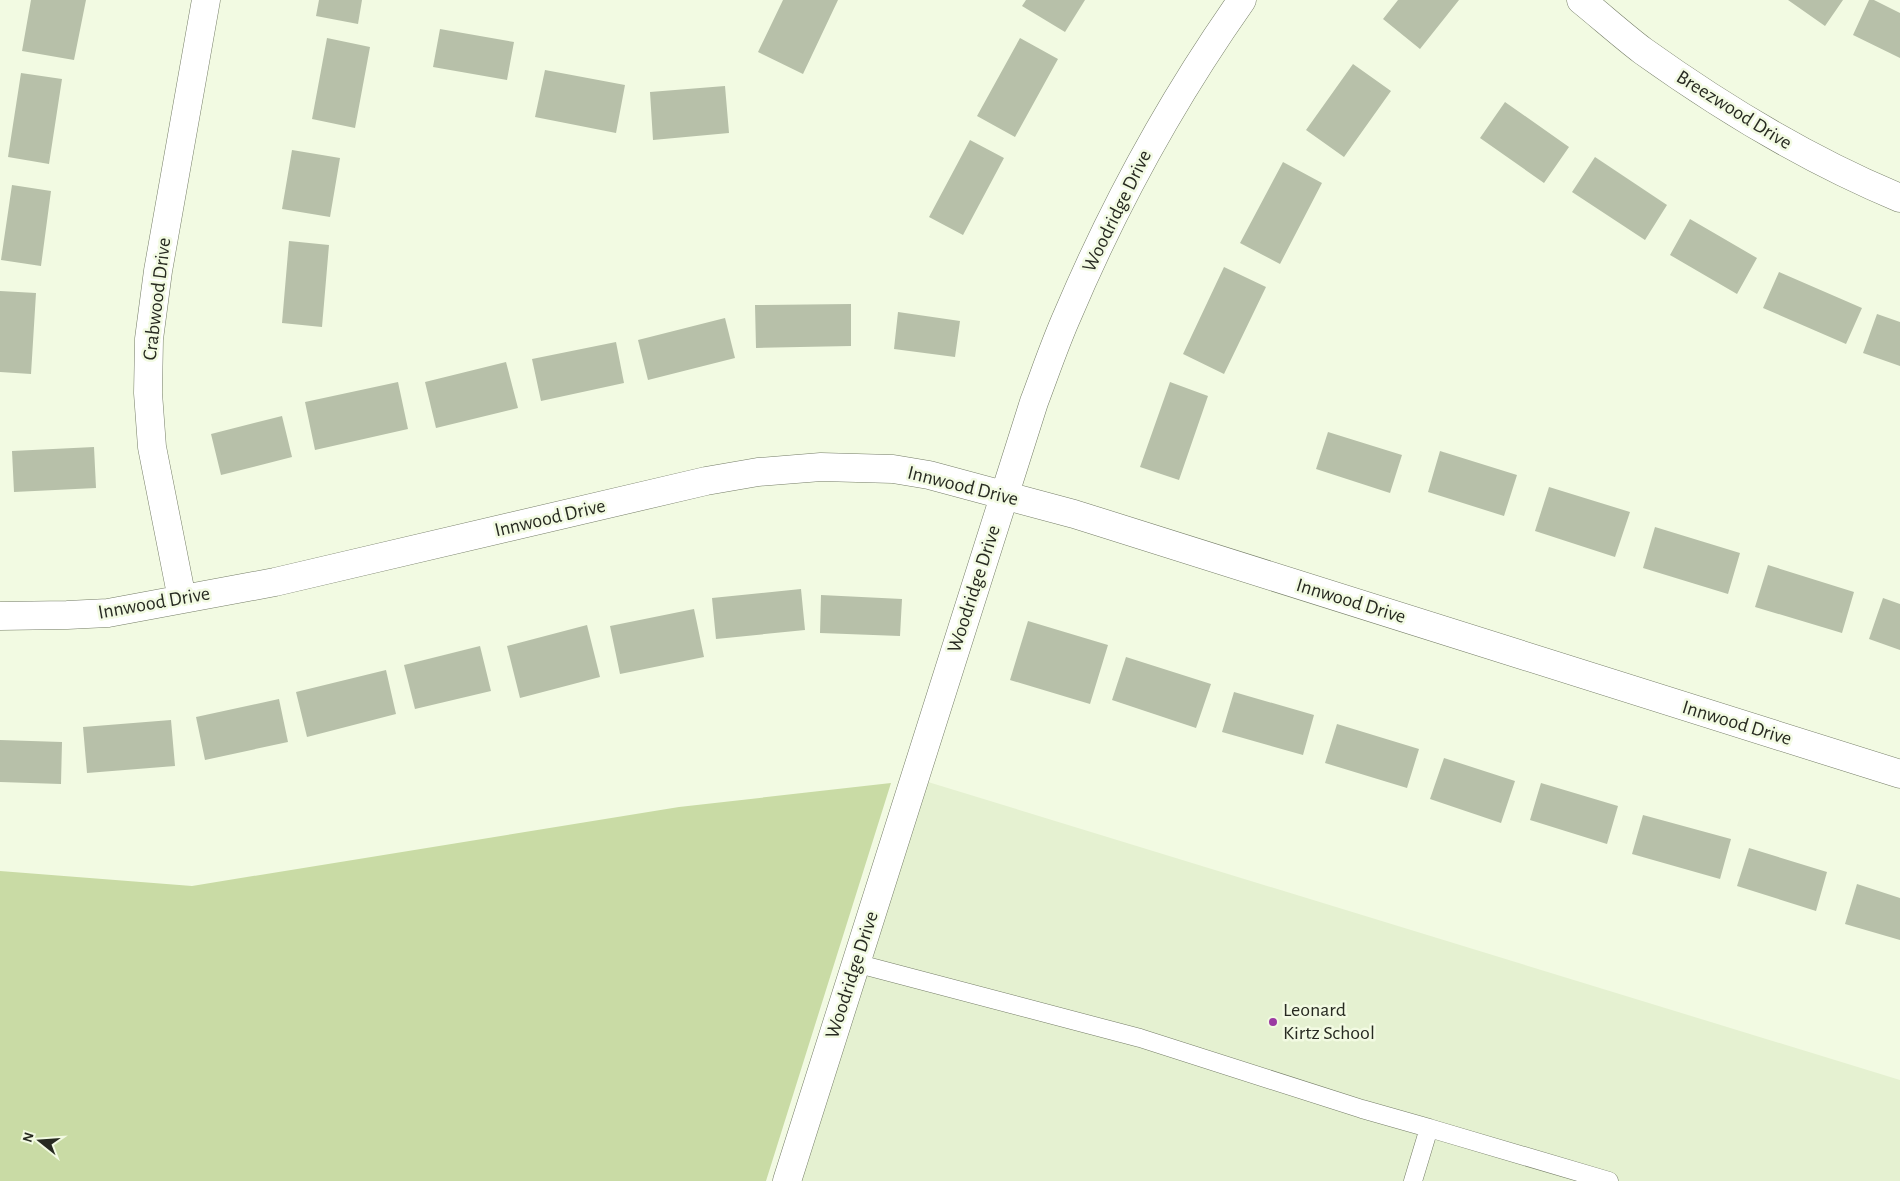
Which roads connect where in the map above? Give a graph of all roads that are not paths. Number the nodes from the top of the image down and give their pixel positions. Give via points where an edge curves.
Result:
1 (206, 0) edge
2 (1242, 0) edge
3 (1581, 0) edge
4 (1900, 198) edge
5 (1004, 495) junction
6 (182, 599) junction
7 (0, 616) edge
8 (1900, 774) edge
9 (855, 963) junction
10 (1429, 1128) junction
11 (787, 1181) edge
12 (1413, 1181) edge
13 (1609, 1181) edge

1 - 6 street, Crabwood Drive via 149,339 152,447
2 - 5 street, Woodridge Drive via 1209,46 1161,126 1114,214 1068,314 1034,402
3 - 4 street, Breezwood Drive via 1642,50 1751,123 1808,156
5 - 6 street, Innwood Drive via 893,469 821,468 758,472 706,481 275,582
5 - 8 street, Innwood Drive via 1074,514
5 - 9 street, Woodridge Drive
6 - 7 street, Innwood Drive via 108,613
9 - 10 lane via 1140,1038
9 - 11 street, Woodridge Drive
10 - 12 lane
10 - 13 lane

